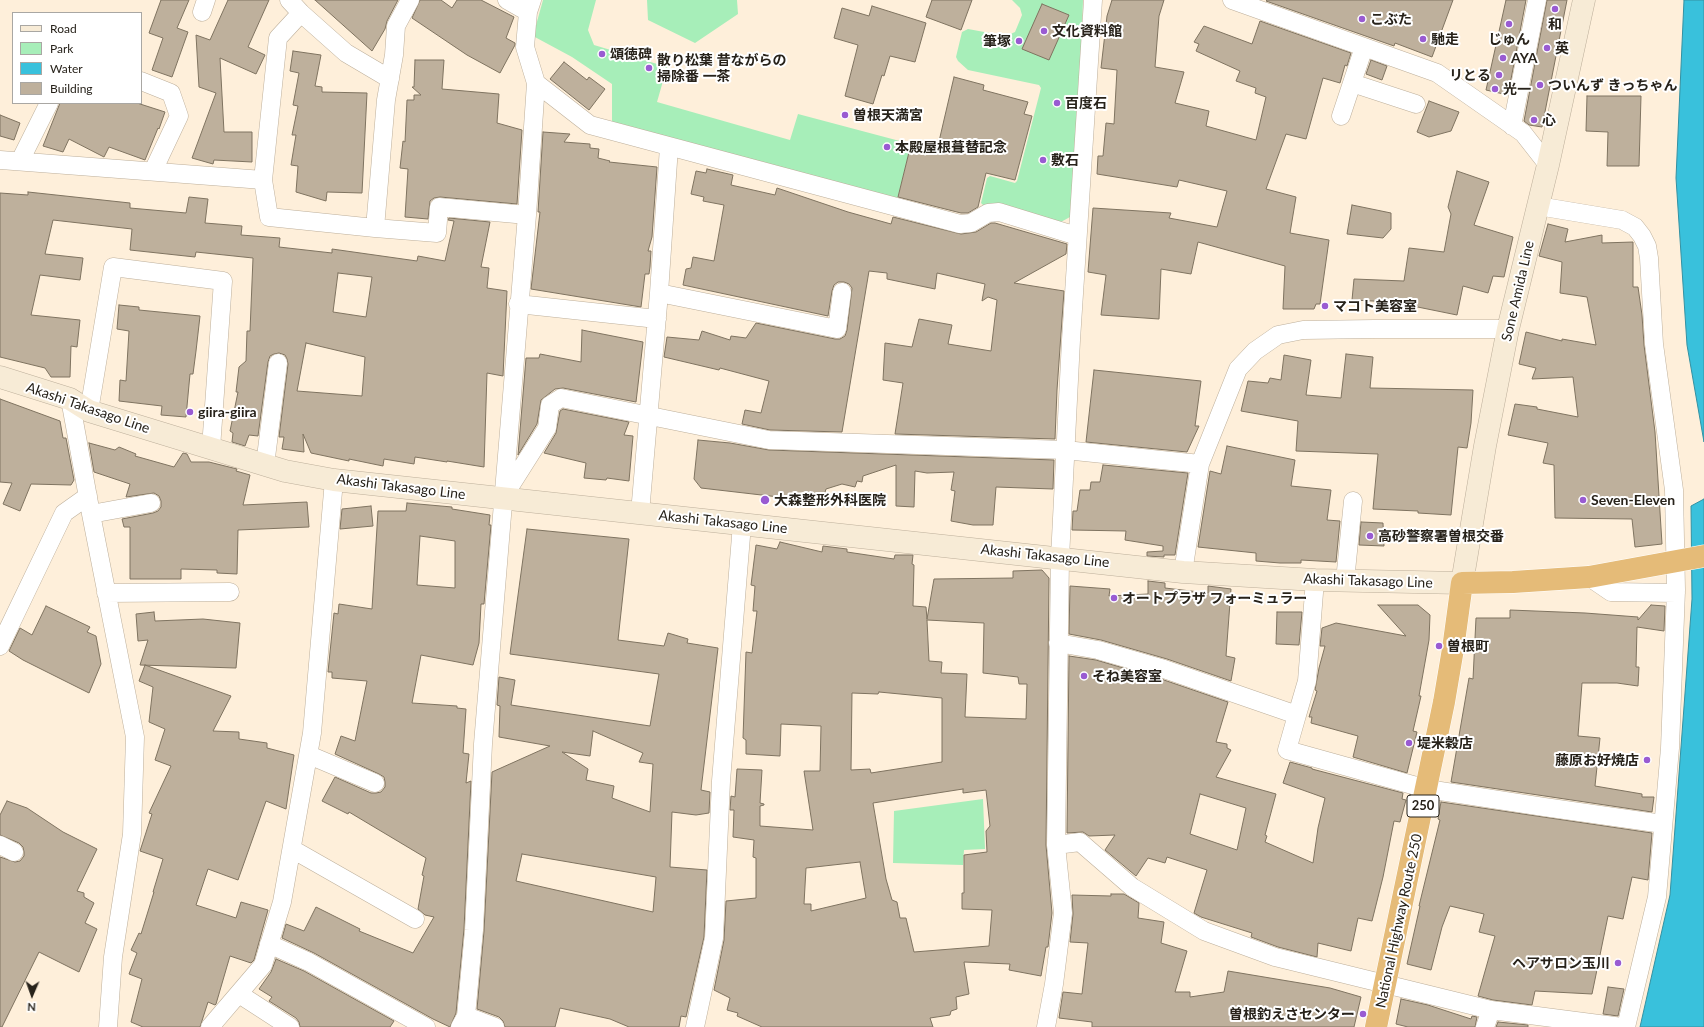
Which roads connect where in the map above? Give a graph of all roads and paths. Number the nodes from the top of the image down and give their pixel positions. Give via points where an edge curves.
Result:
1 (289, 0) edge
2 (410, 0) edge
3 (507, 0) edge
4 (1093, 0) edge
5 (1232, 0) edge
6 (1537, 0) edge
7 (1584, 0) edge
8 (530, 6) edge
9 (301, 13) junction
10 (1364, 48) junction
11 (390, 79) junction
12 (142, 81) edge
13 (536, 83) junction
14 (1352, 83) junction
15 (48, 104) edge
16 (1416, 104) dead end
17 (1341, 116) dead end
18 (1512, 126) junction
19 (669, 147) junction
20 (0, 160) edge
21 (20, 161) junction
22 (1548, 165) junction
23 (153, 171) junction
24 (263, 180) junction
25 (1538, 206) junction
26 (527, 215) junction
27 (376, 228) junction
28 (1077, 236) junction
29 (842, 292) dead end
30 (659, 293) junction
31 (518, 304) junction
32 (657, 318) junction
33 (1508, 329) junction
34 (278, 363) dead end
35 (0, 377) edge
36 (70, 399) junction
37 (89, 411) junction
38 (648, 415) junction
39 (211, 448) junction
40 (1065, 450) junction
41 (1200, 464) junction
42 (265, 465) junction
43 (334, 480) junction
44 (502, 499) junction
45 (1353, 501) dead end
46 (151, 503) dead end
47 (89, 505) junction
48 (640, 513) junction
49 (742, 524) junction
50 (1704, 556) edge
51 (1060, 558) junction
52 (1678, 561) junction
53 (1183, 572) junction
54 (1588, 577) junction
55 (1315, 580) junction
56 (1345, 581) junction
57 (1462, 583) junction
58 (230, 592) dead end
59 (1676, 593) junction
60 (106, 594) junction
61 (1058, 643) junction
62 (0, 646) edge
63 (1297, 715) junction
64 (309, 755) junction
65 (375, 784) dead end
66 (1427, 789) junction
67 (1664, 824) junction
68 (1056, 845) junction
69 (292, 849) junction
70 (415, 919) dead end
71 (269, 944) junction
72 (1386, 985) junction
73 (239, 994) junction
74 (1491, 1010) junction
75 (463, 1021) edge
76 (108, 1027) edge
77 (210, 1027) edge
78 (290, 1027) edge
79 (426, 1027) edge
80 (495, 1027) edge
81 (695, 1027) edge
82 (1046, 1027) edge
83 (1376, 1027) edge
84 (1485, 1027) edge
85 (1622, 1027) edge
86 (1626, 1027) edge

1 - 9 street
2 - 11 street via 396,26
3 - 8 street
4 - 28 street
5 - 10 street
6 - 18 street
7 - 22 main road, Sone Amida Line
8 - 13 street via 525,47
9 - 11 street via 346,54
9 - 24 street via 278,38
10 - 14 street
10 - 18 street via 1437,73
11 - 27 street via 386,100
12 - 23 street via 171,93 179,116
13 - 19 street via 590,125
13 - 26 street
14 - 16 street
14 - 17 street
15 - 21 street
18 - 22 street via 1523,133
19 - 28 street via 960,224 971,223 988,213 999,212
19 - 30 street
20 - 21 street
21 - 23 street
22 - 25 main road, Sone Amida Line
23 - 24 street
24 - 27 street via 269,217
25 - 33 main road, Sone Amida Line
25 - 52 street via 1622,220 1635,227 1647,246 1654,344 1674,490
26 - 27 street via 439,207 437,233
26 - 31 street
28 - 40 street
29 - 30 street via 837,329
30 - 32 street
31 - 32 street
31 - 44 street
32 - 38 street
33 - 41 street via 1304,330 1278,335 1255,351 1238,369
33 - 57 main road, Sone Amida Line
34 - 42 street
35 - 36 main road, Akashi Takasago Line
36 - 37 main road, Akashi Takasago Line
36 - 47 street
37 - 39 main road, Akashi Takasago Line
37 - 39 street via 113,267 223,281
38 - 40 street via 769,440
38 - 44 street via 561,398 550,405 547,428
38 - 48 street
39 - 42 main road, Akashi Takasago Line
40 - 41 street
40 - 51 street
41 - 53 street
42 - 43 main road, Akashi Takasago Line
43 - 44 main road, Akashi Takasago Line
43 - 64 street
44 - 48 main road, Akashi Takasago Line
44 - 75 street via 483,744 474,930
45 - 56 street
46 - 47 street
47 - 60 street
47 - 62 street via 64,513
48 - 49 main road, Akashi Takasago Line
49 - 51 main road, Akashi Takasago Line
49 - 81 street via 721,781 714,938
50 - 52 highway
51 - 53 main road, Akashi Takasago Line
51 - 61 street
52 - 54 highway
52 - 59 street
53 - 55 main road, Akashi Takasago Line
54 - 57 highway
54 - 59 street via 1611,592
55 - 56 main road, Akashi Takasago Line
55 - 63 street via 1307,681
56 - 57 main road, Akashi Takasago Line
57 - 66 highway, National Highway Route 250 / 250 via 1453,649
58 - 60 street
59 - 67 street via 1670,748
60 - 76 street via 135,737 132,834 113,957
61 - 63 street via 1098,650 1164,669
61 - 68 street
63 - 66 street via 1287,750
64 - 65 street
64 - 69 street
66 - 67 street
66 - 72 highway, National Highway Route 250 / 250
67 - 86 street via 1657,897
68 - 72 street via 1080,842 1132,887 1204,931 1275,957
68 - 82 street via 1063,913
69 - 70 street
69 - 71 street via 282,902
71 - 73 street via 263,965
71 - 79 street via 309,962
72 - 74 street
72 - 83 highway, National Highway Route 250 / 250
73 - 77 street
73 - 78 street
74 - 84 street
74 - 85 street
75 - 80 street

